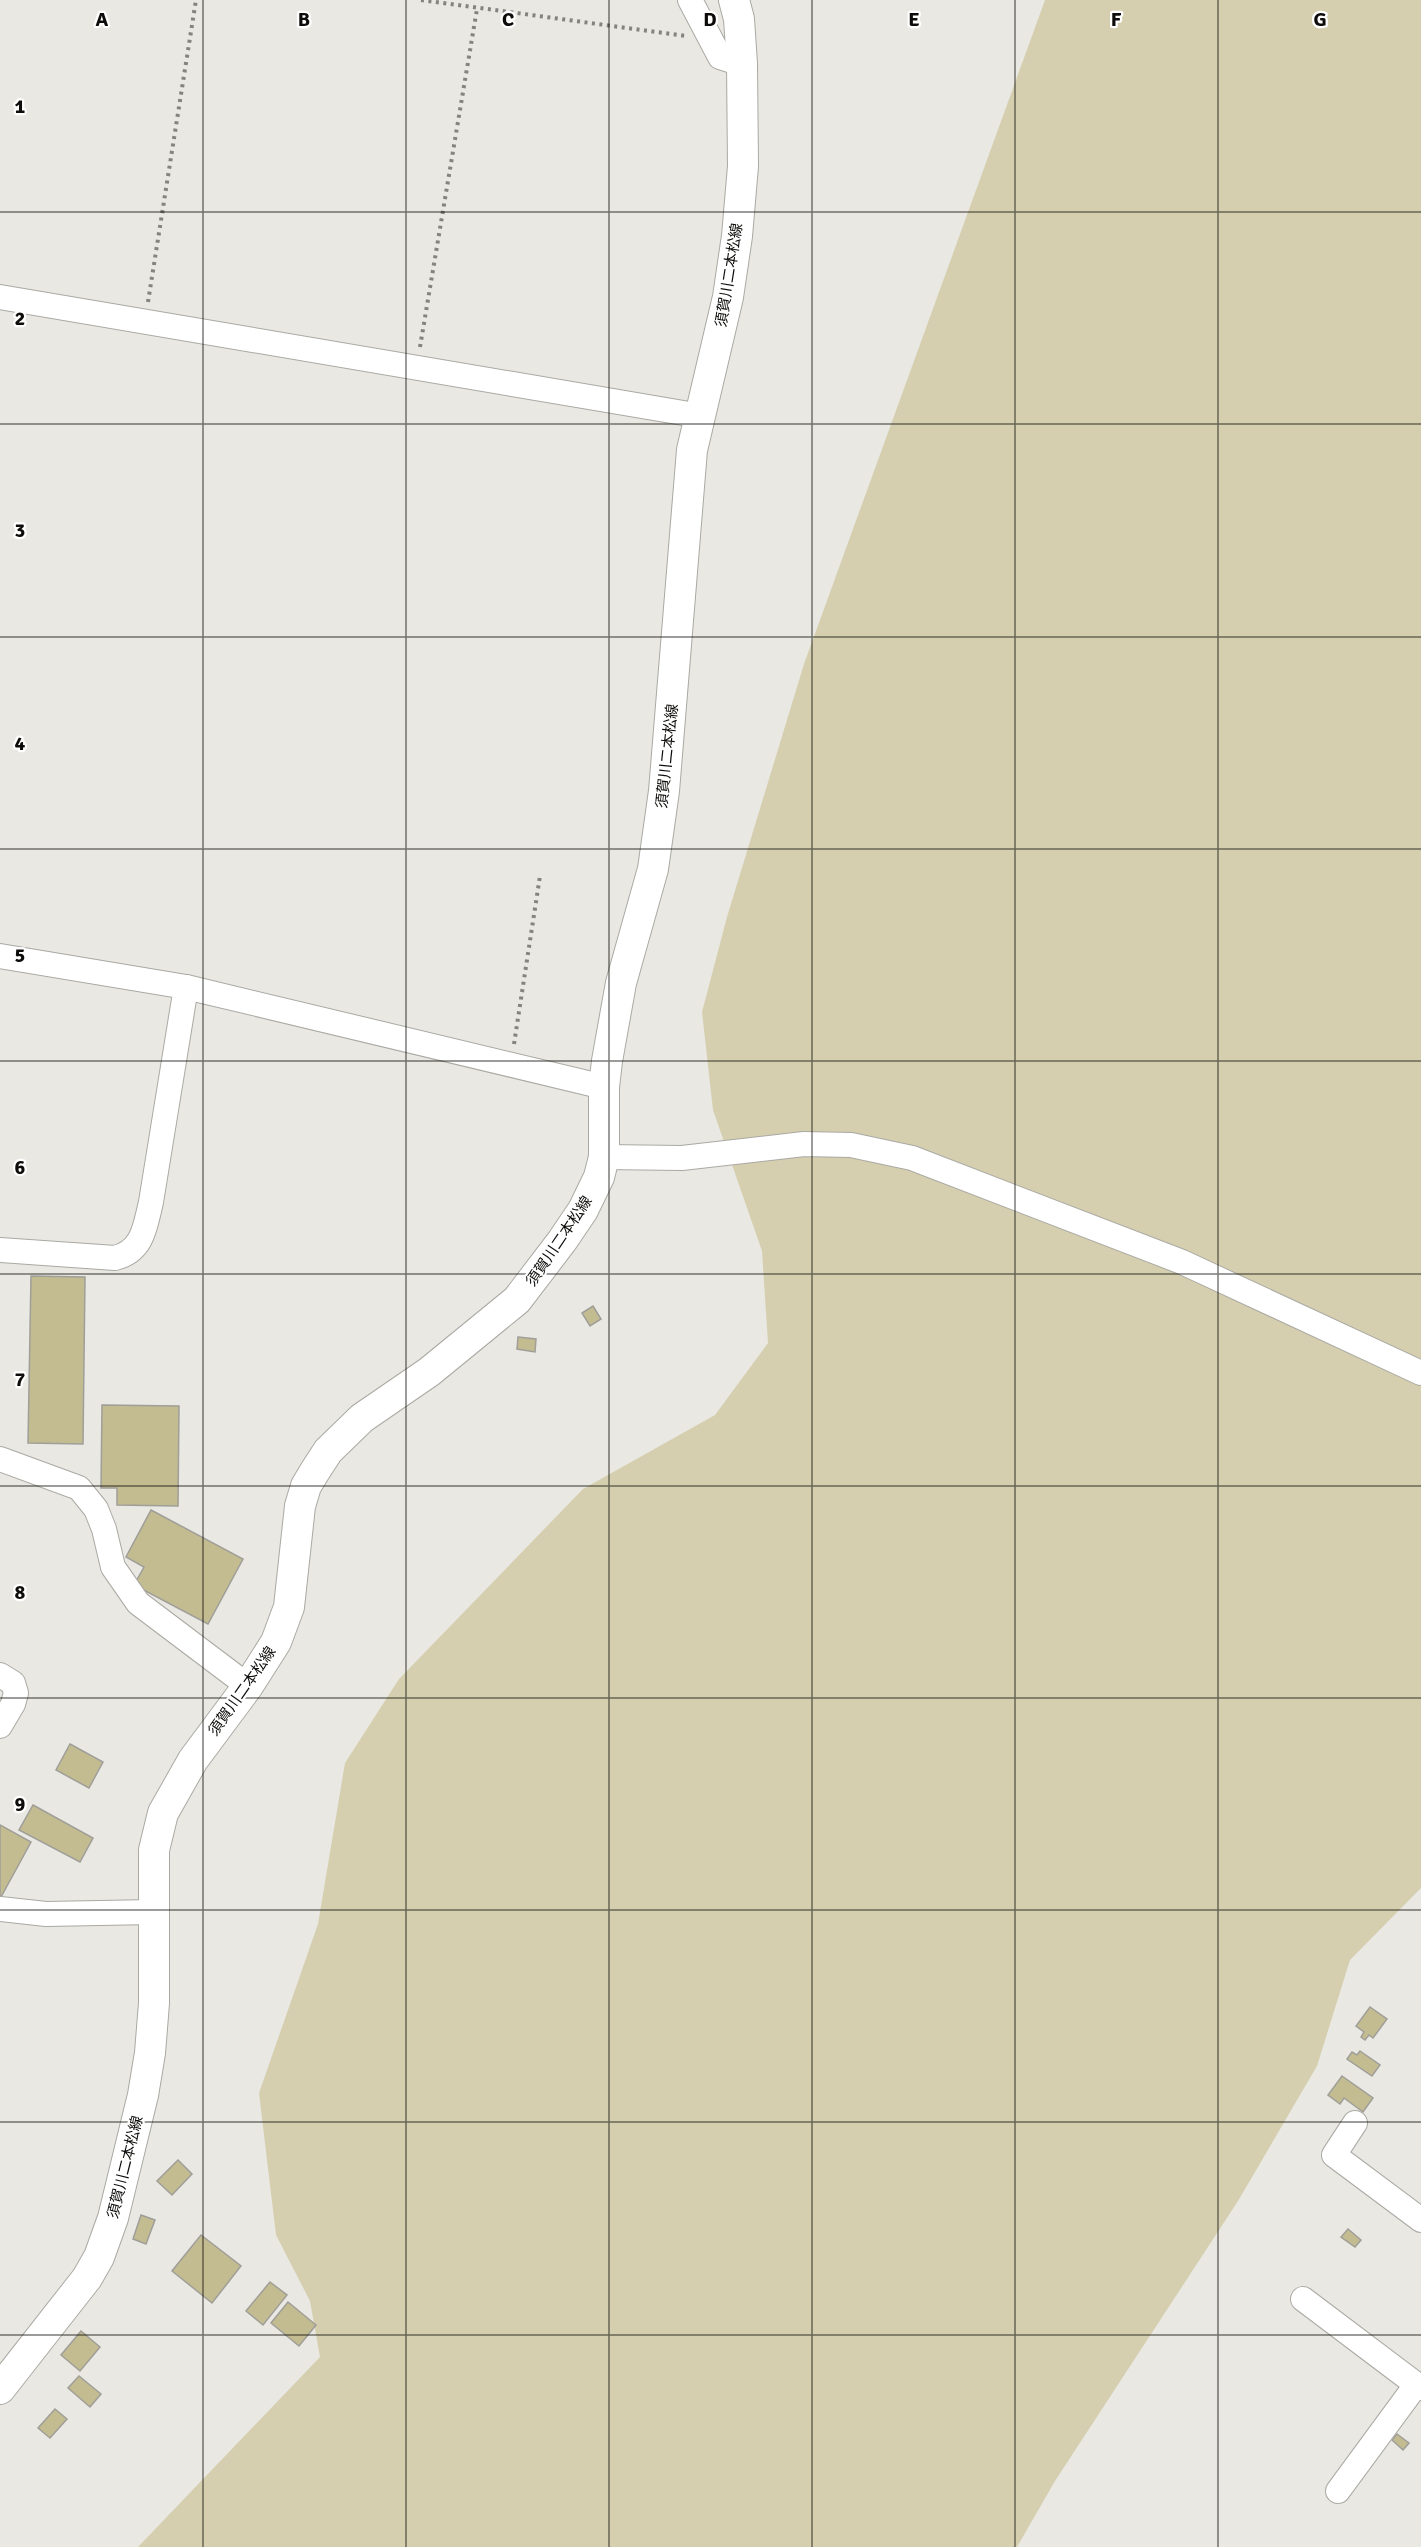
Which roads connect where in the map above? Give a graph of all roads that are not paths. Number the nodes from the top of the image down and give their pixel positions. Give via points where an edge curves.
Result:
1 (690, 0) edge
2 (734, 0) edge
3 (742, 64) junction
4 (0, 297) edge
5 (701, 416) junction
6 (0, 956) edge
7 (186, 987) junction
8 (604, 1087) junction
9 (604, 1157) junction
10 (0, 1250) edge
11 (1421, 1373) edge
12 (0, 1459) edge
13 (0, 1675) edge
14 (248, 1686) junction
15 (0, 1726) edge
16 (0, 1909) edge
17 (154, 1912) junction
18 (1355, 2123) dead end
19 (1421, 2220) edge
20 (1303, 2298) dead end
21 (1419, 2386) edge
22 (0, 2389) edge
23 (1338, 2491) dead end

1 - 3 street via 720,57
2 - 3 main road, 須賀川二本松線
3 - 5 main road, 須賀川二本松線 via 737,236 728,297
4 - 5 street
5 - 8 main road, 須賀川二本松線 via 692,450 673,705 655,858 621,983
6 - 7 street
7 - 8 street
7 - 10 street via 151,1202 138,1246 128,1255 116,1258
8 - 9 main road, 須賀川二本松線
9 - 11 street via 682,1158 804,1144 851,1144 903,1156 1182,1262
9 - 14 main road, 須賀川二本松線 via 599,1178 583,1210 517,1300 429,1372 362,1418 328,1451 306,1486 300,1506 289,1606 276,1642
12 - 14 street via 79,1488 96,1509 114,1567 138,1603
13 - 15 street via 13,1683 16,1693
14 - 17 main road, 須賀川二本松線 via 193,1760 163,1813 153,1850
16 - 17 street via 46,1914
17 - 22 main road, 須賀川二本松線 via 150,2053 113,2218 87,2278
18 - 19 street via 1334,2155
20 - 21 street
21 - 23 street

